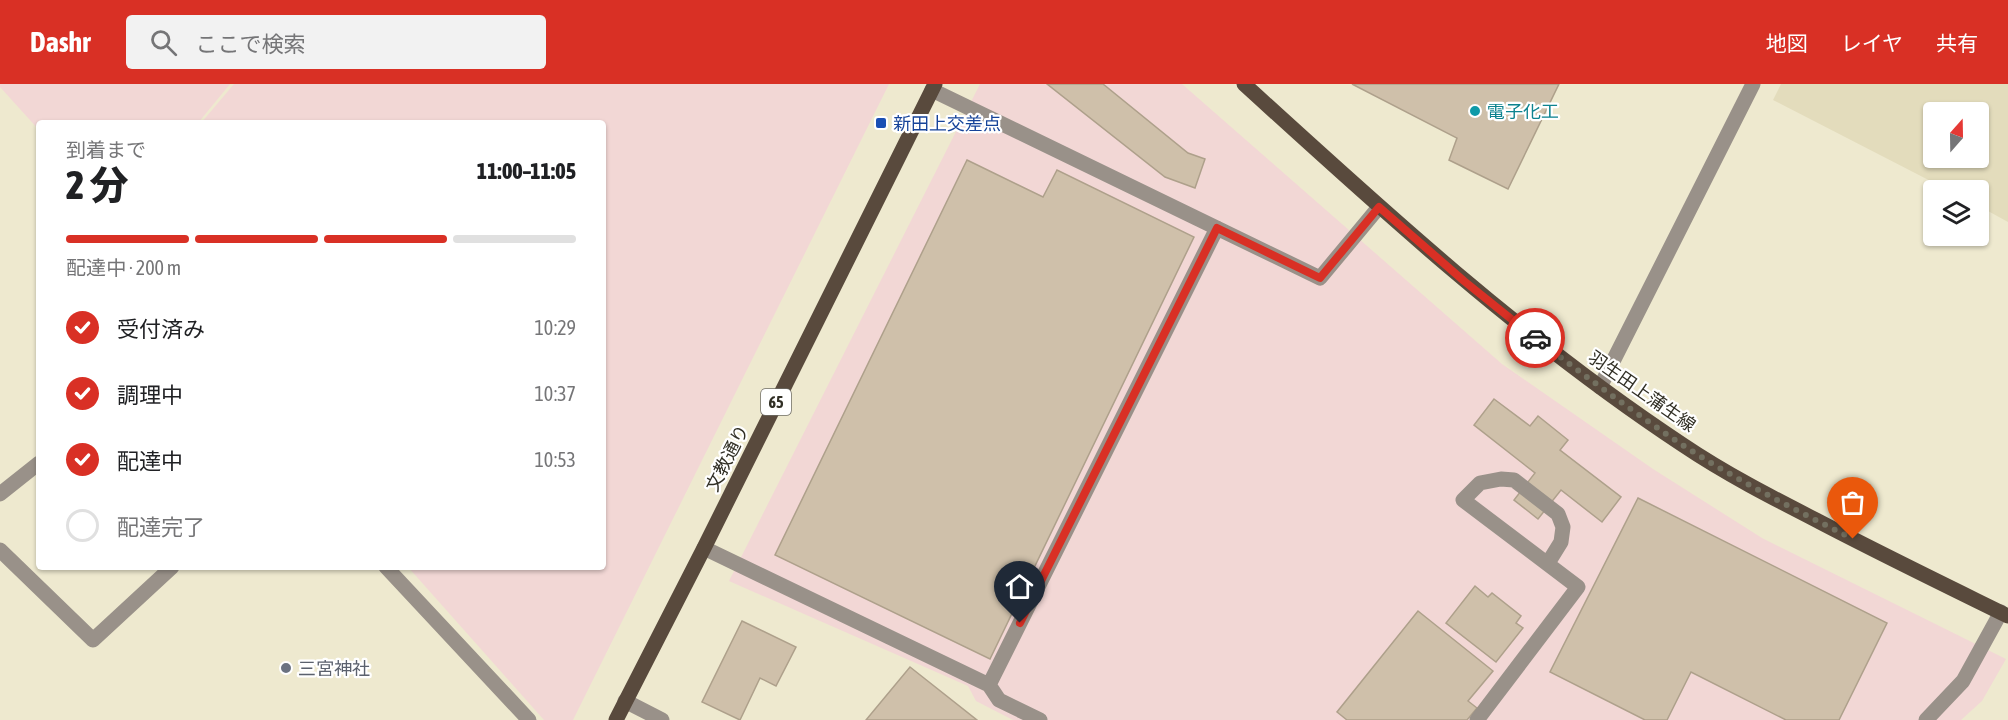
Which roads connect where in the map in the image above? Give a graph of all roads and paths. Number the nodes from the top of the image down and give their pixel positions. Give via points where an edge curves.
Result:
1 (1244, 84) edge
2 (1753, 84) edge
3 (934, 87) edge
4 (1379, 207) junction
5 (1217, 228) junction
6 (1600, 387) junction
7 (36, 465) edge
8 (0, 494) edge
9 (704, 548) junction
10 (0, 550) edge
11 (1548, 563) junction
12 (169, 570) edge
13 (389, 570) edge
14 (2004, 614) edge
15 (989, 685) junction
16 (626, 701) junction
17 (529, 720) edge
18 (616, 720) edge
19 (662, 720) edge
20 (1040, 720) edge
21 (1477, 720) edge
22 (1926, 720) edge

1 - 4 main road, 羽生田上蒲生線
2 - 6 street
3 - 5 street
3 - 9 main road, 文教通り / 65
4 - 5 street via 1320,278
4 - 6 main road, 羽生田上蒲生線 via 1464,281
5 - 15 street
6 - 14 main road, 羽生田上蒲生線 via 1761,492
7 - 8 street
9 - 15 street
9 - 16 main road, 文教通り / 65
10 - 12 street via 93,640
11 - 11 street via 1463,500 1480,483 1514,480 1558,514 1563,527 1561,542
11 - 21 street via 1578,586
13 - 17 street
14 - 22 street via 1963,681
15 - 20 street via 999,700
16 - 18 main road, 文教通り / 65
16 - 19 street

